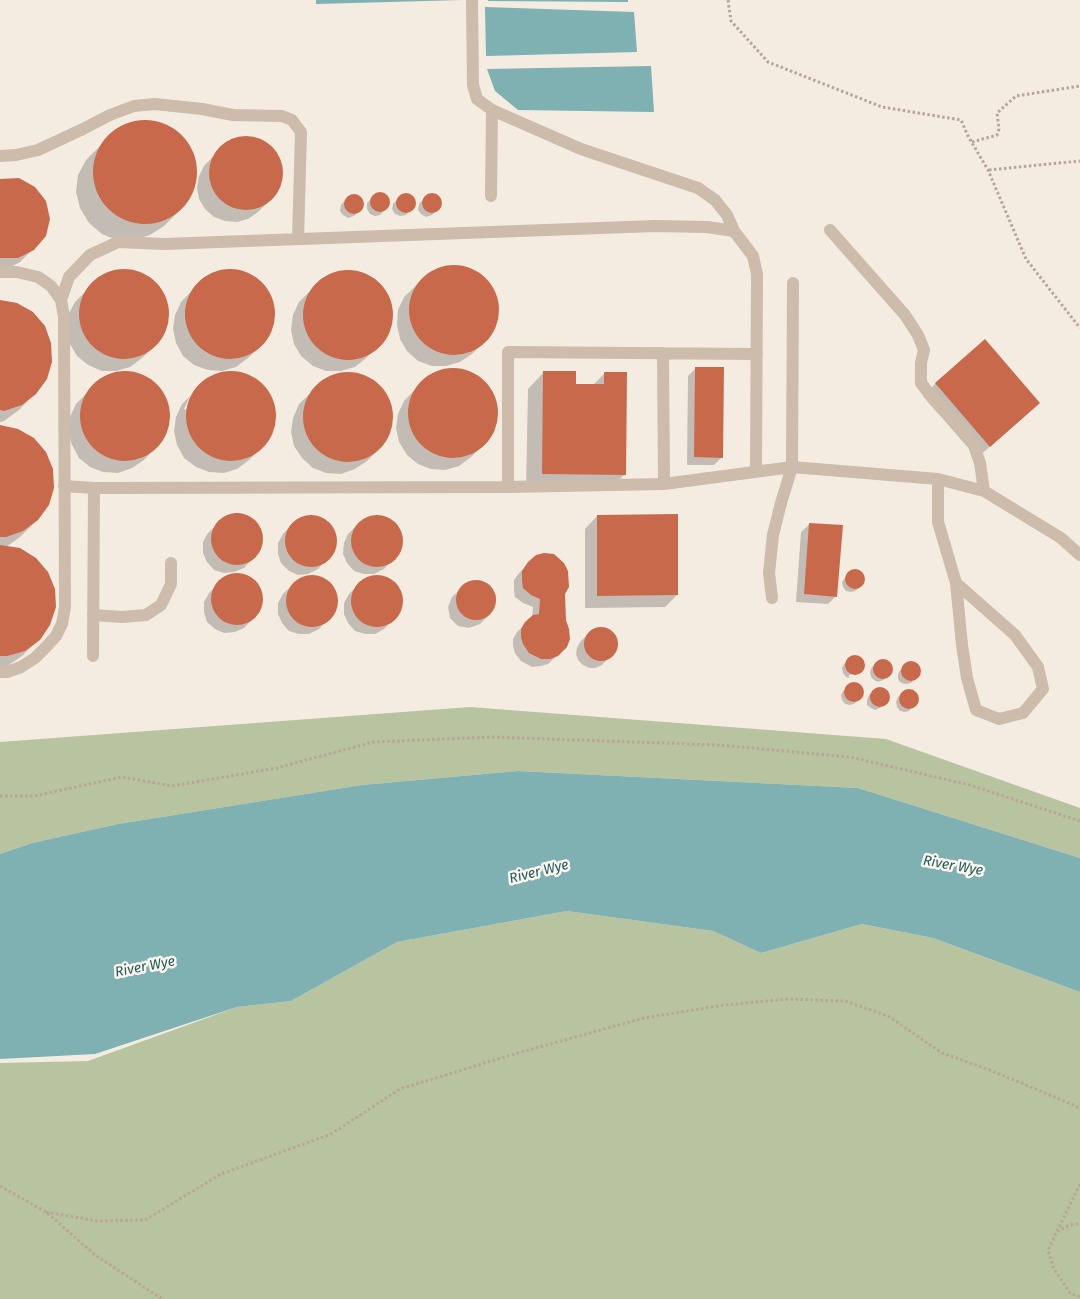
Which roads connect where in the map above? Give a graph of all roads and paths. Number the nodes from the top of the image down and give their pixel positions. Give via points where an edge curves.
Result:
1 (472, 0) edge
2 (728, 0) edge
3 (1080, 86) edge
4 (492, 110) junction
5 (972, 142) junction
6 (0, 156) edge
7 (1080, 161) edge
8 (988, 170) junction
9 (491, 196) dead end
10 (830, 230) dead end
11 (734, 231) junction
12 (298, 239) junction
13 (0, 272) edge
14 (793, 283) dead end
15 (61, 300) junction
16 (1080, 328) edge
17 (663, 353) junction
18 (757, 354) junction
19 (792, 467) junction
20 (756, 471) junction
21 (938, 479) junction
22 (664, 484) junction
23 (64, 486) junction
24 (508, 487) junction
25 (94, 488) junction
26 (984, 491) junction
27 (1080, 555) edge
28 (171, 562) dead end
29 (956, 583) junction
30 (772, 598) dead end
31 (93, 615) junction
32 (92, 656) dead end
33 (0, 672) edge
34 (0, 796) edge
35 (1080, 821) edge
36 (1080, 1110) edge
37 (1080, 1184) edge
38 (0, 1186) edge
39 (46, 1212) junction
40 (1080, 1223) edge
41 (1056, 1231) junction
42 (1080, 1297) edge
43 (162, 1299) edge

1 - 4 lane via 473,85 477,99
2 - 5 path via 731,21 768,62 882,107 961,120
3 - 5 path via 1016,96 997,113 998,135
4 - 9 lane
4 - 11 lane via 581,149 698,188 727,214
5 - 8 path
6 - 12 lane via 38,150 110,114 134,106 155,104 234,115 282,116 292,120 301,132
7 - 8 path
8 - 16 path via 1026,259
10 - 26 lane via 906,315 924,350 921,383 972,443 980,463
11 - 12 lane via 655,226
11 - 18 lane via 753,256 757,274
12 - 15 lane via 164,244 118,242 90,256 69,277
13 - 15 lane via 38,277 51,286
14 - 19 lane
15 - 23 lane via 64,317
17 - 18 lane
17 - 22 lane
17 - 24 lane via 508,352
18 - 20 lane
19 - 20 lane
19 - 21 lane
19 - 30 lane via 773,535 769,573
20 - 22 lane
21 - 26 lane
21 - 29 lane via 938,522
22 - 24 lane
23 - 25 lane
23 - 33 lane via 65,607 62,624 56,636 34,658 21,668
24 - 25 lane
25 - 31 lane
26 - 27 lane via 1061,538
28 - 31 lane via 171,584 162,604 146,615
29 - 29 lane via 1015,636 1038,667 1043,689 1023,713 999,719 976,710 967,678
31 - 32 lane
34 - 35 path via 34,796 122,777 172,786 277,768 373,742 492,737 718,746 850,757 970,785
36 - 39 path via 990,1070 942,1053 888,1016 845,1000 788,999 724,1005 644,1018 400,1090 331,1134 221,1174 145,1220 97,1221
37 - 41 path
38 - 39 path
39 - 43 path via 95,1255
40 - 41 path
41 - 42 path via 1048,1250 1054,1269 1070,1293

